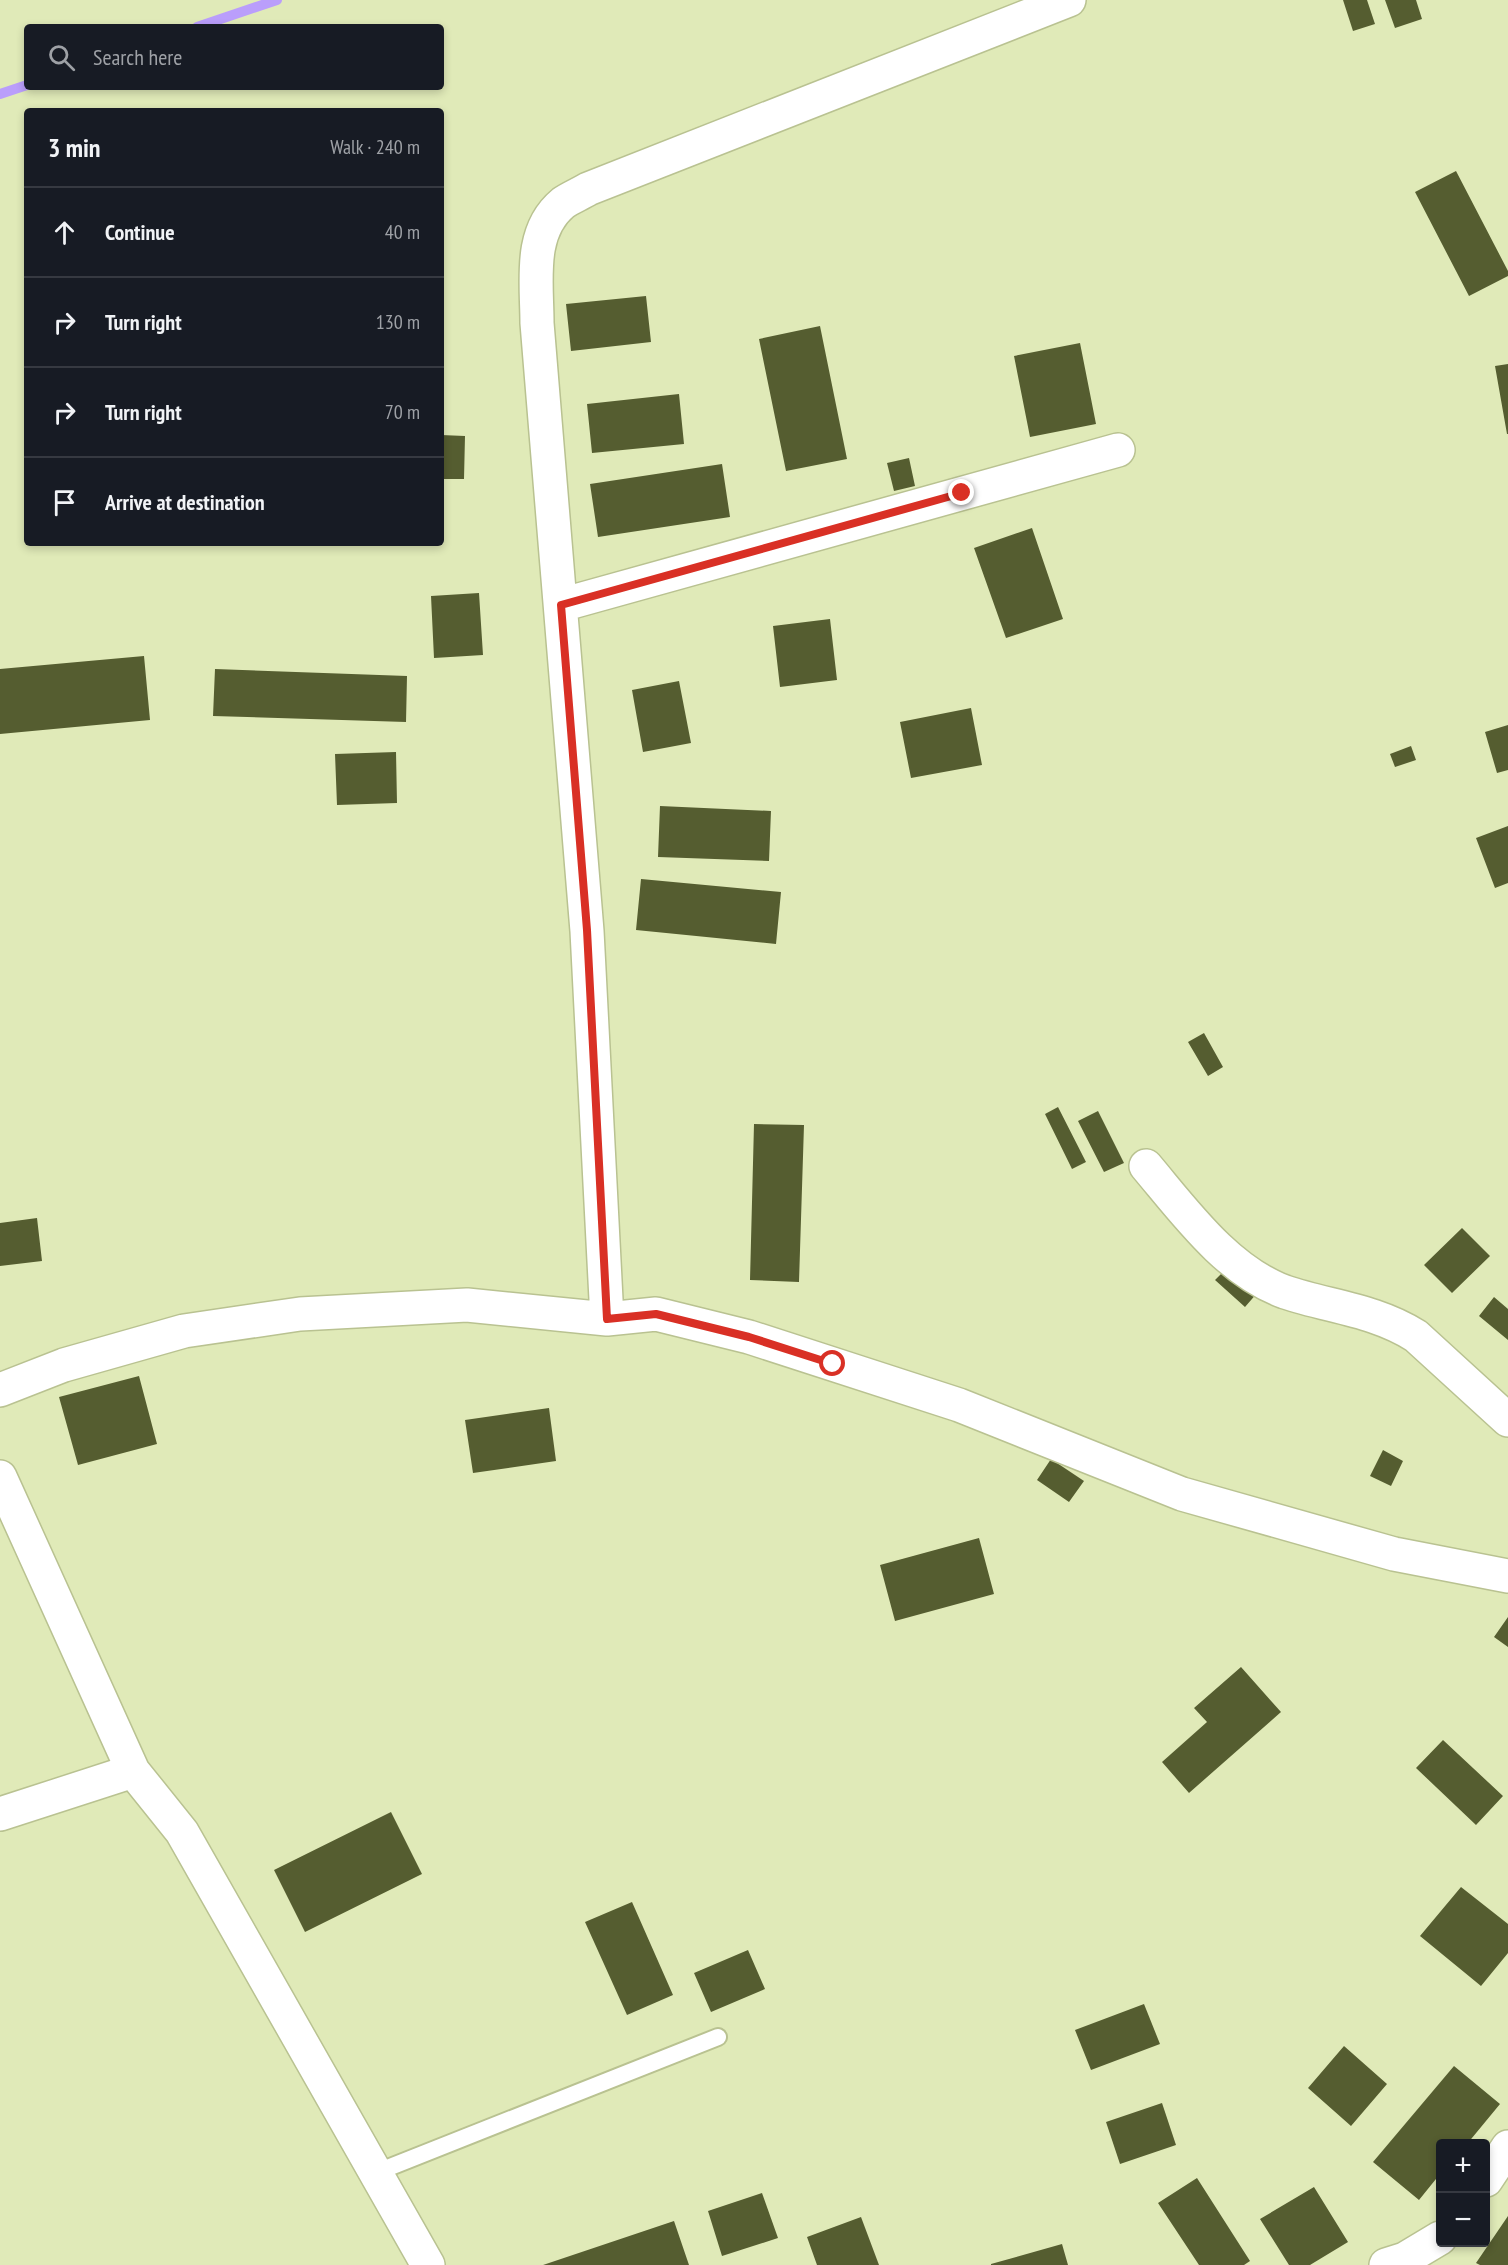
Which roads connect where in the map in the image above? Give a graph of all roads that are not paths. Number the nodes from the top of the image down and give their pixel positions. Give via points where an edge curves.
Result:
1 (1069, 0) edge
2 (1118, 450) dead end
3 (561, 605) junction
4 (1146, 1166) dead end
5 (607, 1319) junction
6 (0, 1390) edge
7 (1508, 1420) edge
8 (0, 1477) edge
9 (1508, 1576) edge
10 (132, 1771) junction
11 (0, 1814) edge
12 (718, 2037) dead end
13 (1508, 2147) edge
14 (375, 2173) junction
15 (1490, 2173) edge
16 (1436, 2240) edge
17 (428, 2265) edge
18 (1386, 2265) edge

1 - 3 street via 588,189 563,203 547,221 537,244 537,322
2 - 3 street
3 - 5 street via 587,930
4 - 7 street via 1201,1232 1263,1282 1398,1325 1416,1336
5 - 6 street via 467,1305 300,1314 184,1331 64,1365
5 - 9 street via 656,1314 749,1337 959,1405 1182,1494 1394,1554
8 - 10 street
10 - 11 street
10 - 14 street via 182,1832
12 - 14 lane
13 - 15 street
14 - 17 street
16 - 18 street via 1405,2259

